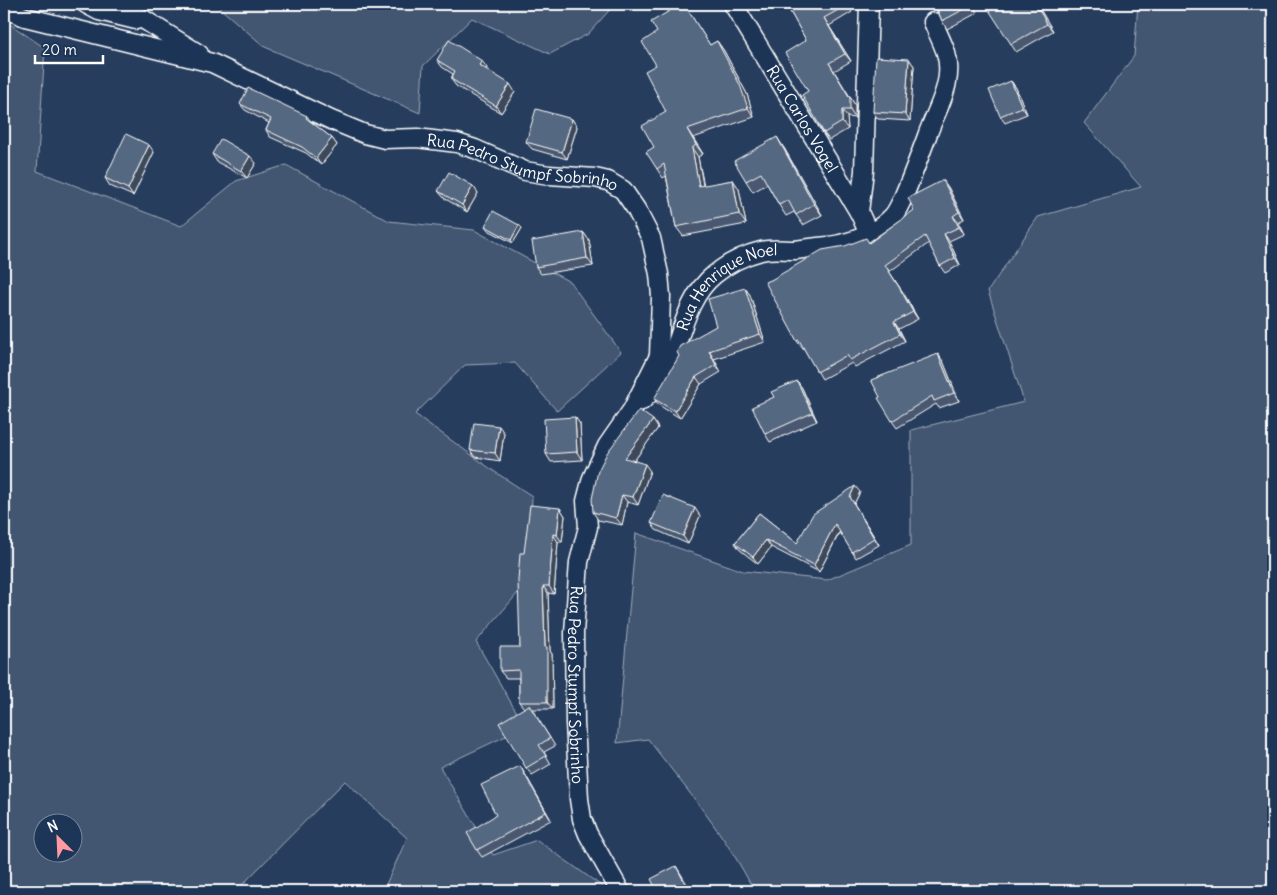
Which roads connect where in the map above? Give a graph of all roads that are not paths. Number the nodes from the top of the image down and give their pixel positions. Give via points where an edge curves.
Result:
1 (86, 4) edge
2 (119, 4) edge
3 (733, 4) edge
4 (869, 4) edge
5 (4, 8) edge
6 (933, 22) dead end
7 (151, 24) junction
8 (212, 63) junction
9 (859, 212) junction
10 (869, 234) junction
11 (632, 410) junction
12 (620, 891) edge

1 - 7 street via 100,11
2 - 7 street
3 - 9 street, Rua Carlos Vogel
4 - 9 street via 864,170
5 - 8 street, Rua Pedro Stumpf Sobrinho
6 - 10 street, Rua Henrique Noel via 946,52 948,80 894,215
7 - 8 street
8 - 11 street, Rua Pedro Stumpf Sobrinho via 366,134 385,139 417,138 457,143 524,171 595,178 623,190 651,238 661,296 659,356
9 - 10 street, Rua Carlos Vogel
10 - 11 street, Rua Henrique Noel via 838,245 760,251 724,267 706,282 692,304 662,381
11 - 12 street, Rua Pedro Stumpf Sobrinho via 607,446 592,478 586,501 588,527 579,562 574,633 575,723 582,819

